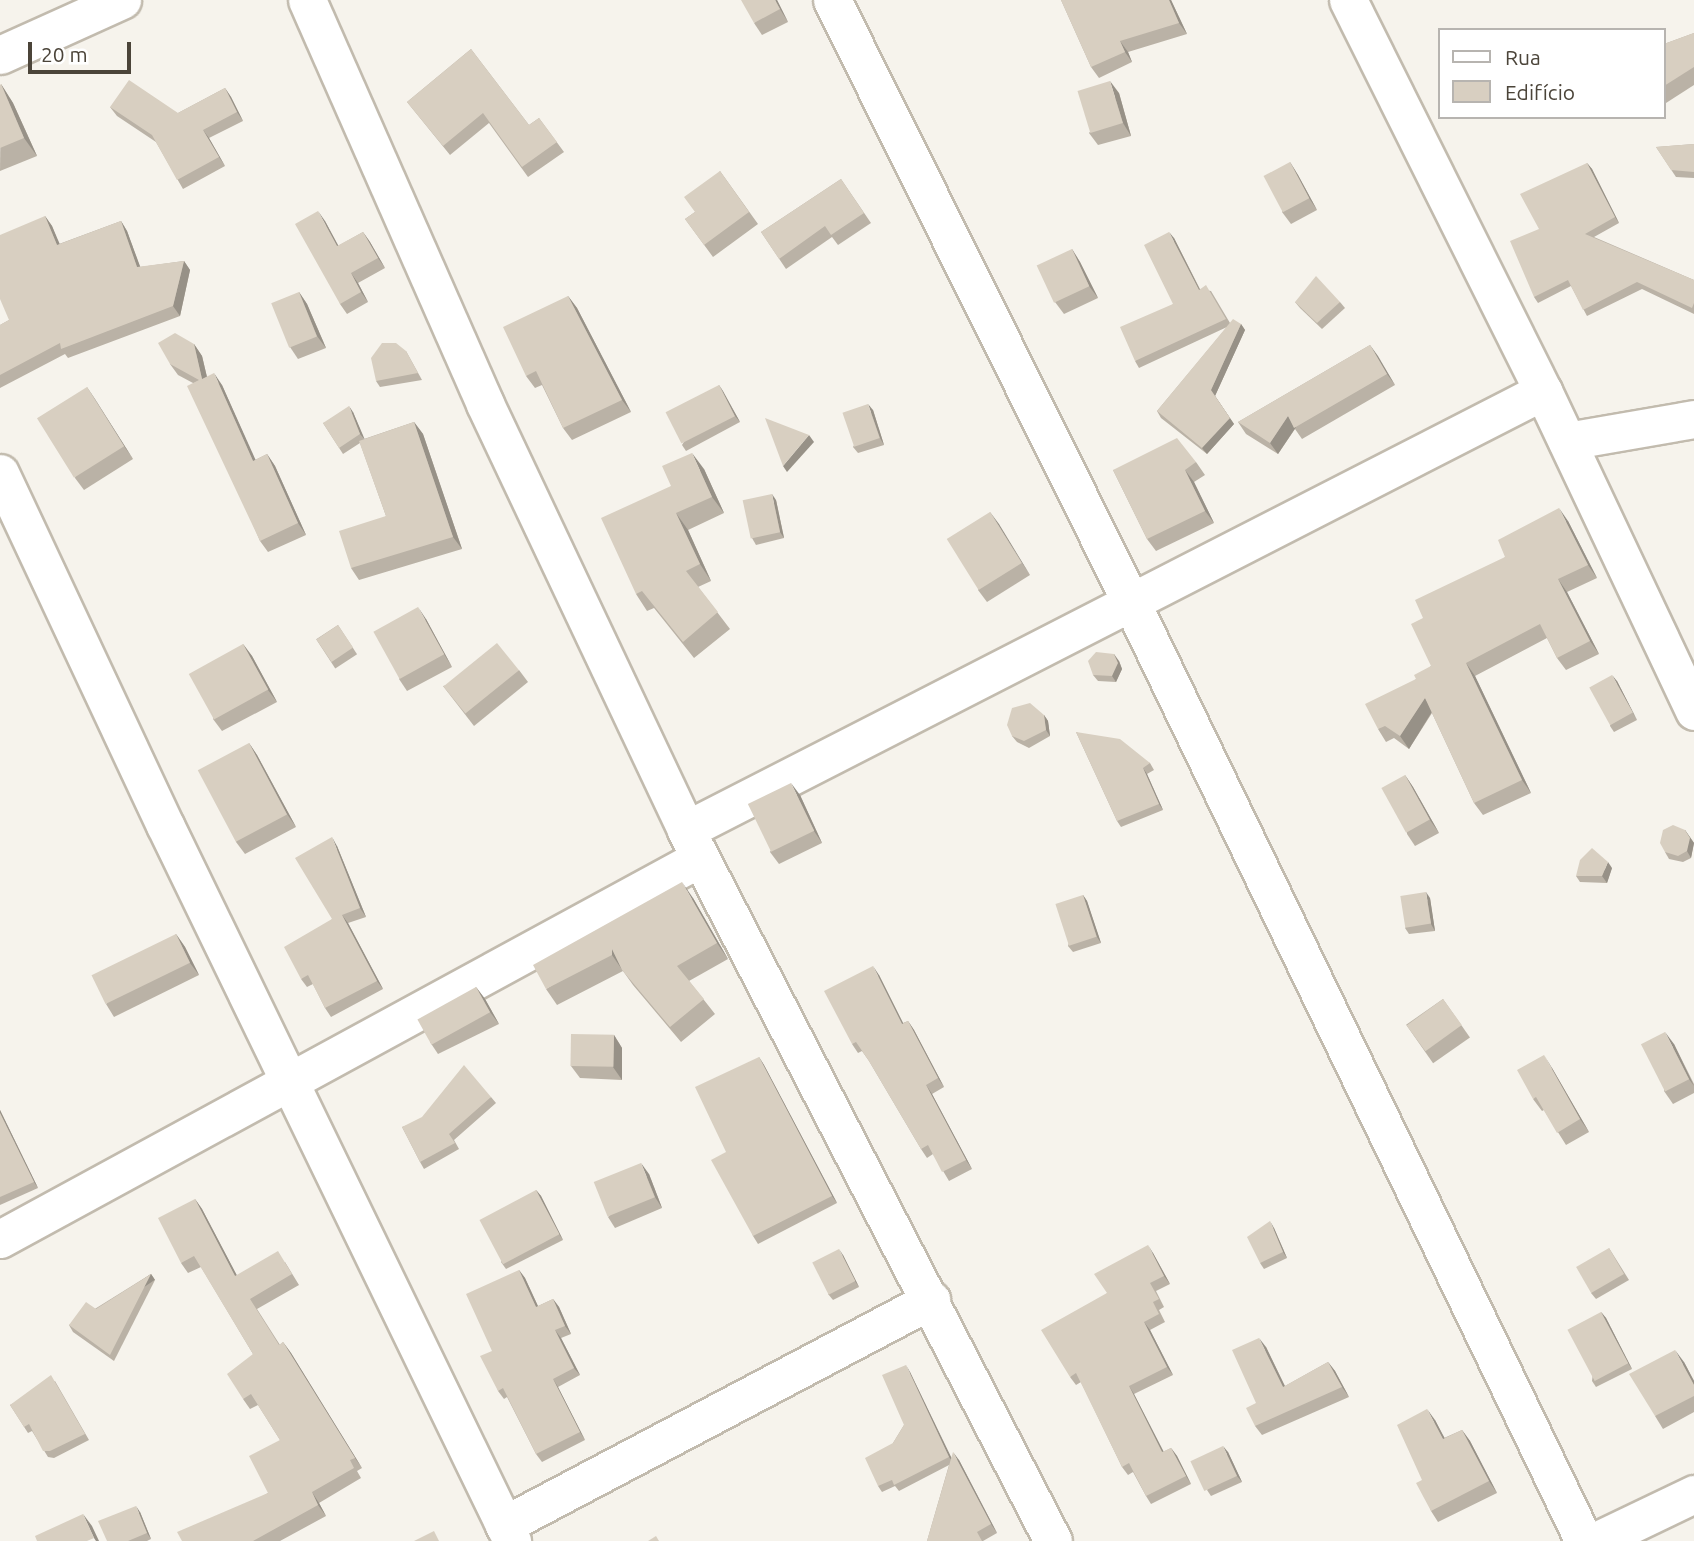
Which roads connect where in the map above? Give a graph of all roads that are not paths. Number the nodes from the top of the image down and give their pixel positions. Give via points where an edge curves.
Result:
1 (122, 0) edge
2 (307, 0) edge
3 (832, 0) edge
4 (1348, 0) edge
5 (0, 55) edge
6 (1543, 391) junction
7 (1694, 419) edge
8 (1567, 440) junction
9 (0, 473) edge
10 (1132, 604) junction
11 (1694, 711) edge
12 (693, 844) junction
13 (289, 1078) junction
14 (0, 1239) edge
15 (931, 1300) junction
16 (1694, 1494) edge
17 (508, 1533) edge
18 (1053, 1541) edge
19 (1584, 1541) edge
20 (1596, 1541) edge

1 - 5 street
2 - 12 street via 485,404
3 - 10 street
4 - 6 street
6 - 8 street
6 - 10 street
7 - 8 street
8 - 11 street
9 - 13 street
10 - 12 street
10 - 19 street
12 - 13 street
12 - 15 street
13 - 14 street
13 - 17 street
15 - 17 street
15 - 18 street
16 - 20 street

